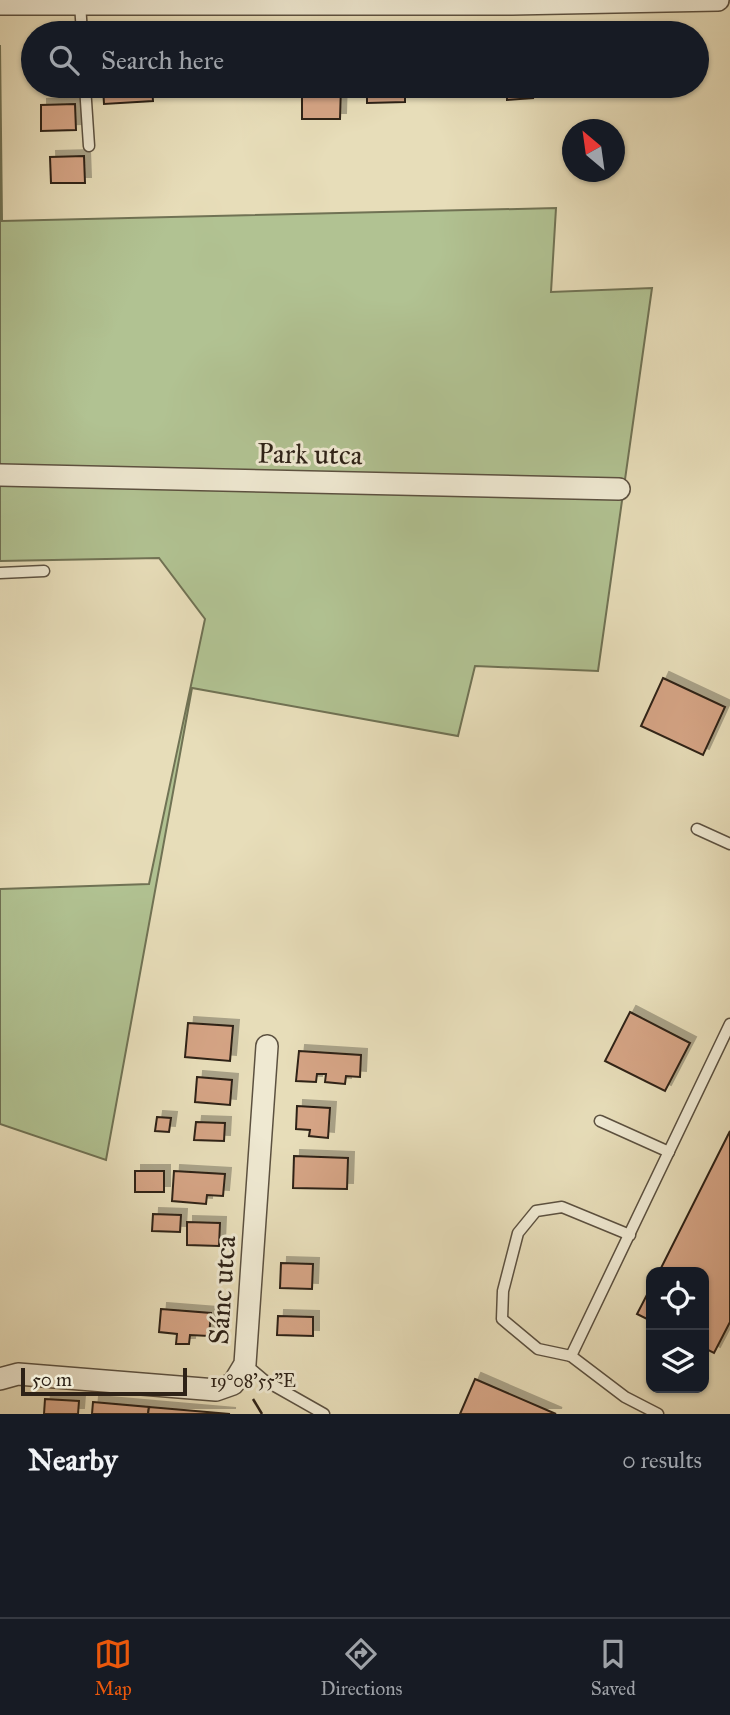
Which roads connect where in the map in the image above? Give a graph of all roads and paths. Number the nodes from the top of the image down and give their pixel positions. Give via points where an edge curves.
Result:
1 (718, 0) edge
2 (512, 2) edge
3 (0, 4) edge
4 (80, 4) junction
5 (81, 21) edge
6 (86, 98) edge
7 (89, 146) dead end
8 (0, 475) edge
9 (619, 489) dead end
10 (44, 572) dead end
11 (0, 573) edge
12 (698, 829) dead end
13 (730, 844) edge
14 (730, 1024) edge
15 (267, 1046) dead end
16 (600, 1121) dead end
17 (669, 1153) junction
18 (629, 1235) junction
19 (571, 1356) junction
20 (245, 1364) junction
21 (0, 1378) edge
22 (308, 1410) edge
23 (324, 1414) edge
24 (658, 1414) edge

1 - 2 street
2 - 4 street
3 - 4 street
4 - 5 lane
6 - 7 lane
8 - 9 street, Park utca
10 - 11 lane
12 - 13 lane
14 - 17 lane
15 - 20 street, Sánc utca
16 - 17 lane
17 - 18 lane
18 - 19 lane
18 - 19 lane via 562,1206 536,1211 518,1233 503,1291 502,1319 538,1349
19 - 24 lane via 625,1397
20 - 21 street, Sánc utca via 233,1384 216,1390 18,1374
20 - 22 lane
22 - 23 lane

